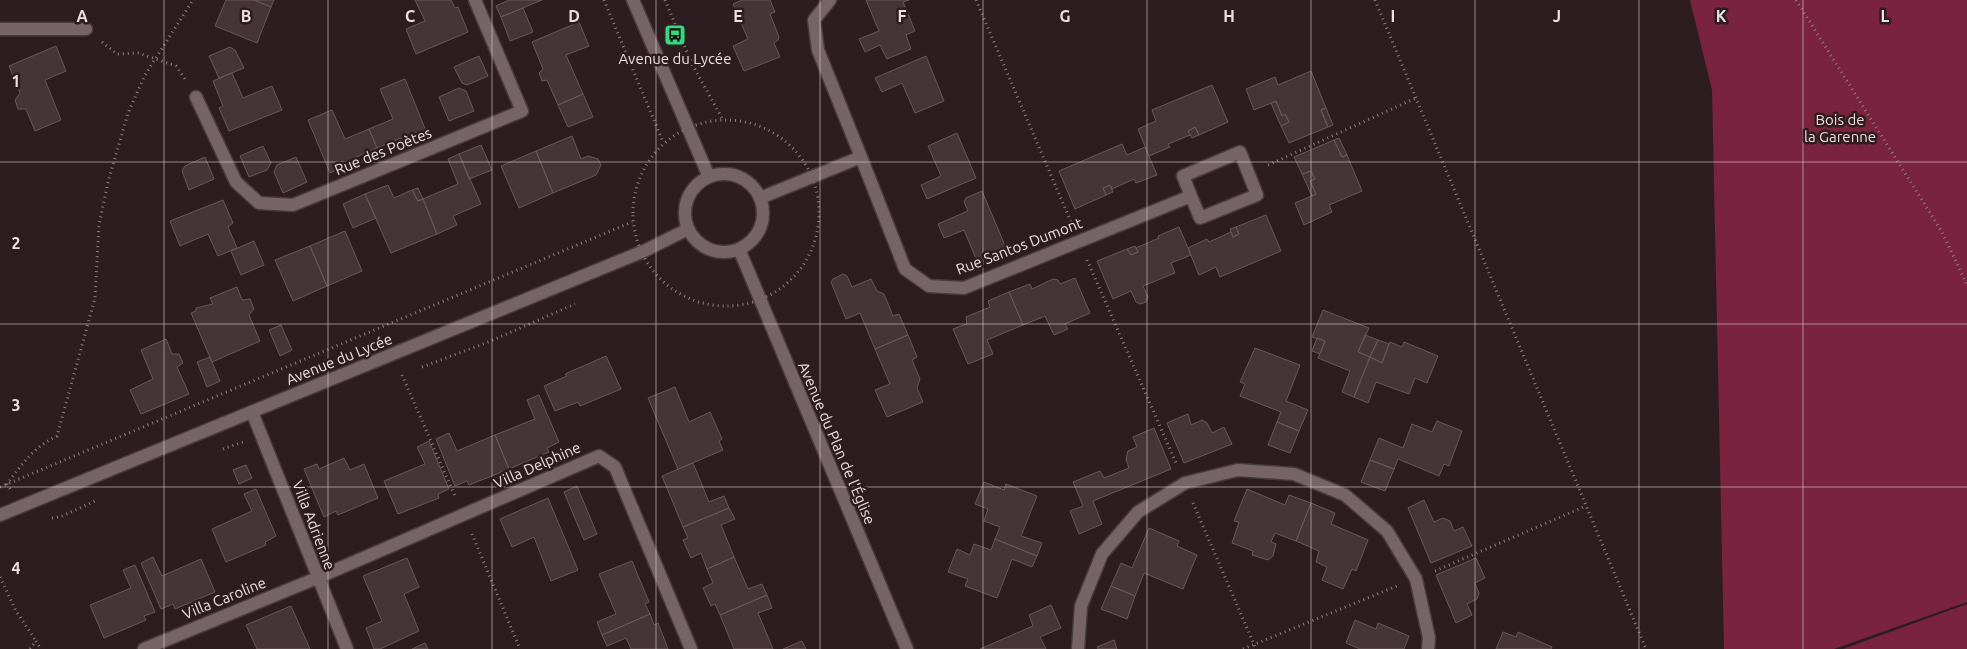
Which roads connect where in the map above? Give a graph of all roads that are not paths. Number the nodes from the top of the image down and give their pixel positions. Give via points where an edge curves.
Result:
1 (475, 0) edge
2 (634, 0) edge
3 (830, 0) edge
4 (0, 29) edge
5 (86, 29) road end
6 (196, 97) road end
7 (861, 158) junction
8 (709, 177) junction
9 (1191, 196) junction
10 (760, 198) junction
11 (688, 229) junction
12 (739, 249) junction
13 (252, 412) junction
14 (0, 515) edge
15 (317, 578) junction
16 (144, 649) edge
17 (347, 649) edge
18 (691, 649) edge
19 (907, 649) edge
20 (1078, 649) edge
21 (1428, 649) edge

1 - 6 street, Rue des Poètes via 522,112 293,205 259,204 236,182
2 - 8 street
3 - 7 street, Rue Santos Dumont via 814,20 818,50
4 - 5 street
7 - 9 street, Rue Santos Dumont via 905,269 929,286 964,288
7 - 10 street
8 - 10 street via 733,175 745,180
8 - 11 street via 698,184 686,204
9 - 9 street via 1200,218 1257,195 1240,152 1183,176
10 - 12 street via 763,210 758,234
11 - 12 street via 704,246 721,251
11 - 13 street, Avenue du Lycée via 644,251
12 - 19 street, Avenue du Plan de l'Église
13 - 14 street, Avenue du Lycée
13 - 15 street, Villa Adrienne
15 - 16 street, Villa Caroline
15 - 17 street, Villa Adrienne
15 - 18 street, Villa Delphine via 599,456 615,467
20 - 21 street via 1081,606 1102,554 1138,512 1185,483 1238,470 1294,474 1345,495 1387,531 1416,579 1429,638

